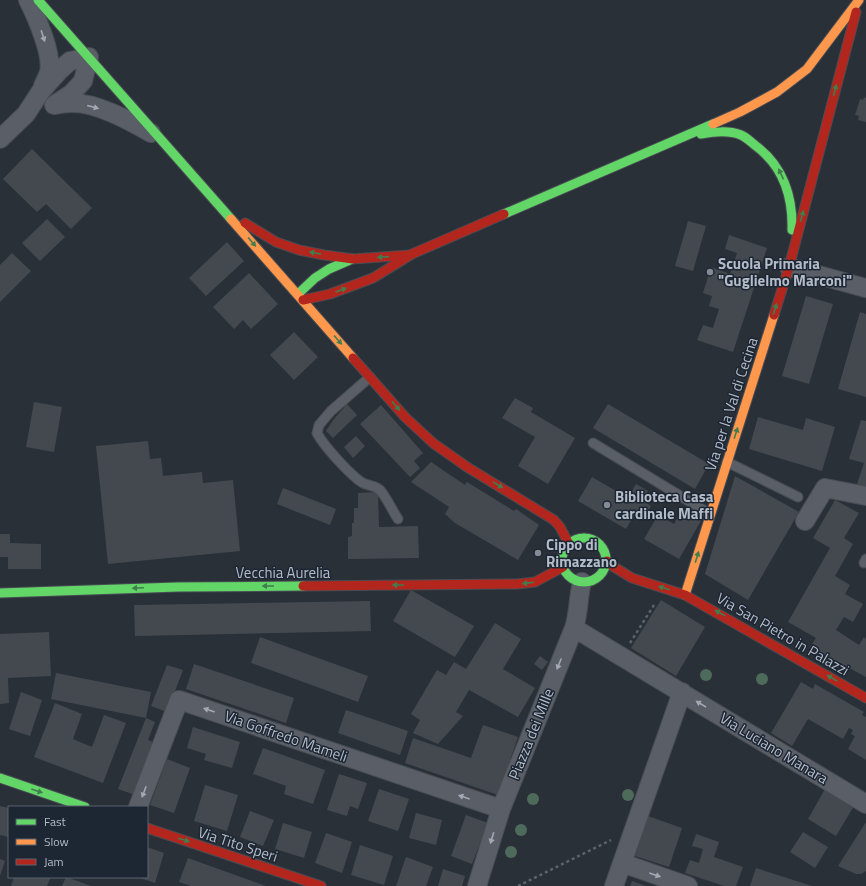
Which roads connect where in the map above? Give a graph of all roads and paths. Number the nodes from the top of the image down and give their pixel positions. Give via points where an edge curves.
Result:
1 (28, 0) edge
2 (38, 0) edge
3 (859, 0) edge
4 (89, 57) junction
5 (41, 91) junction
6 (54, 105) junction
7 (26, 114) junction
8 (684, 136) junction
9 (160, 138) junction
10 (0, 139) edge
11 (226, 212) junction
12 (412, 254) junction
13 (353, 259) junction
14 (789, 267) junction
15 (866, 288) edge
16 (301, 297) junction
17 (370, 377) junction
18 (592, 443) dead end
19 (727, 462) junction
20 (798, 496) dead end
21 (866, 496) edge
22 (710, 514) junction
23 (398, 519) dead end
24 (805, 521) dead end
25 (569, 544) junction
26 (607, 561) junction
27 (563, 567) junction
28 (582, 582) junction
29 (667, 589) junction
30 (0, 593) edge
31 (685, 594) junction
32 (574, 628) junction
33 (624, 658) junction
34 (682, 692) junction
35 (866, 698) edge
36 (0, 778) edge
37 (866, 804) edge
38 (82, 806) edge
39 (138, 806) edge
40 (501, 809) junction
41 (148, 828) edge
42 (617, 837) dead end
43 (622, 863) junction
44 (321, 886) edge
45 (478, 886) edge
46 (518, 886) edge
47 (614, 886) edge
48 (688, 886) edge

1 -> 5 street via 48,53 49,70
2 - 4 main road
3 - 8 main road via 807,69 740,112
14 -> 3 main road
4 - 5 street via 70,61
4 - 6 street via 83,81 71,94
4 - 9 main road
5 - 7 street
6 - 7 street
6 -> 9 street via 72,103 92,106 122,117
7 - 10 street
8 - 12 main road
14 -> 8 main road via 793,219 788,190 777,165 762,149 740,134 722,131
9 - 11 main road
13 -> 11 main road via 299,250 276,242
11 -> 16 main road
12 -> 13 main road
16 -> 12 main road via 330,294 373,278
13 - 16 main road via 315,278
14 - 15 street
19 -> 14 main road, Via per la Val di Cecina
16 -> 17 main road
17 - 23 lane via 331,411 319,425 317,433 321,441 355,476 379,489
17 -> 25 main road via 405,417 433,443 554,520
18 - 22 lane
19 - 20 lane
19 - 22 main road, Via per la Val di Cecina
21 - 24 street via 825,488
31 -> 22 main road, Via per la Val di Cecina
25 - 26 main road via 580,538 594,539 604,548
25 - 27 main road via 562,554
26 - 28 main road via 599,577
29 -> 26 main road via 632,578
27 - 28 main road via 570,578
27 -> 30 main road, Vecchia Aurelia via 535,582 517,584 178,587
28 - 32 street, Piazza dei Mille
29 - 31 main road
29 - 33 path via 625,650
35 -> 31 main road, Via San Pietro in Palazzi
32 - 33 street, Via Luciano Manara
32 -> 40 street, Piazza dei Mille
33 - 34 street, Via Luciano Manara
37 -> 34 street, Via Luciano Manara
34 - 43 street
36 -> 38 main road
40 -> 39 street, Via Goffredo Mameli via 179,700
40 -> 45 street, Piazza dei Mille
41 -> 44 main road, Via Tito Speri
42 - 46 path
43 - 47 street
43 -> 48 street

